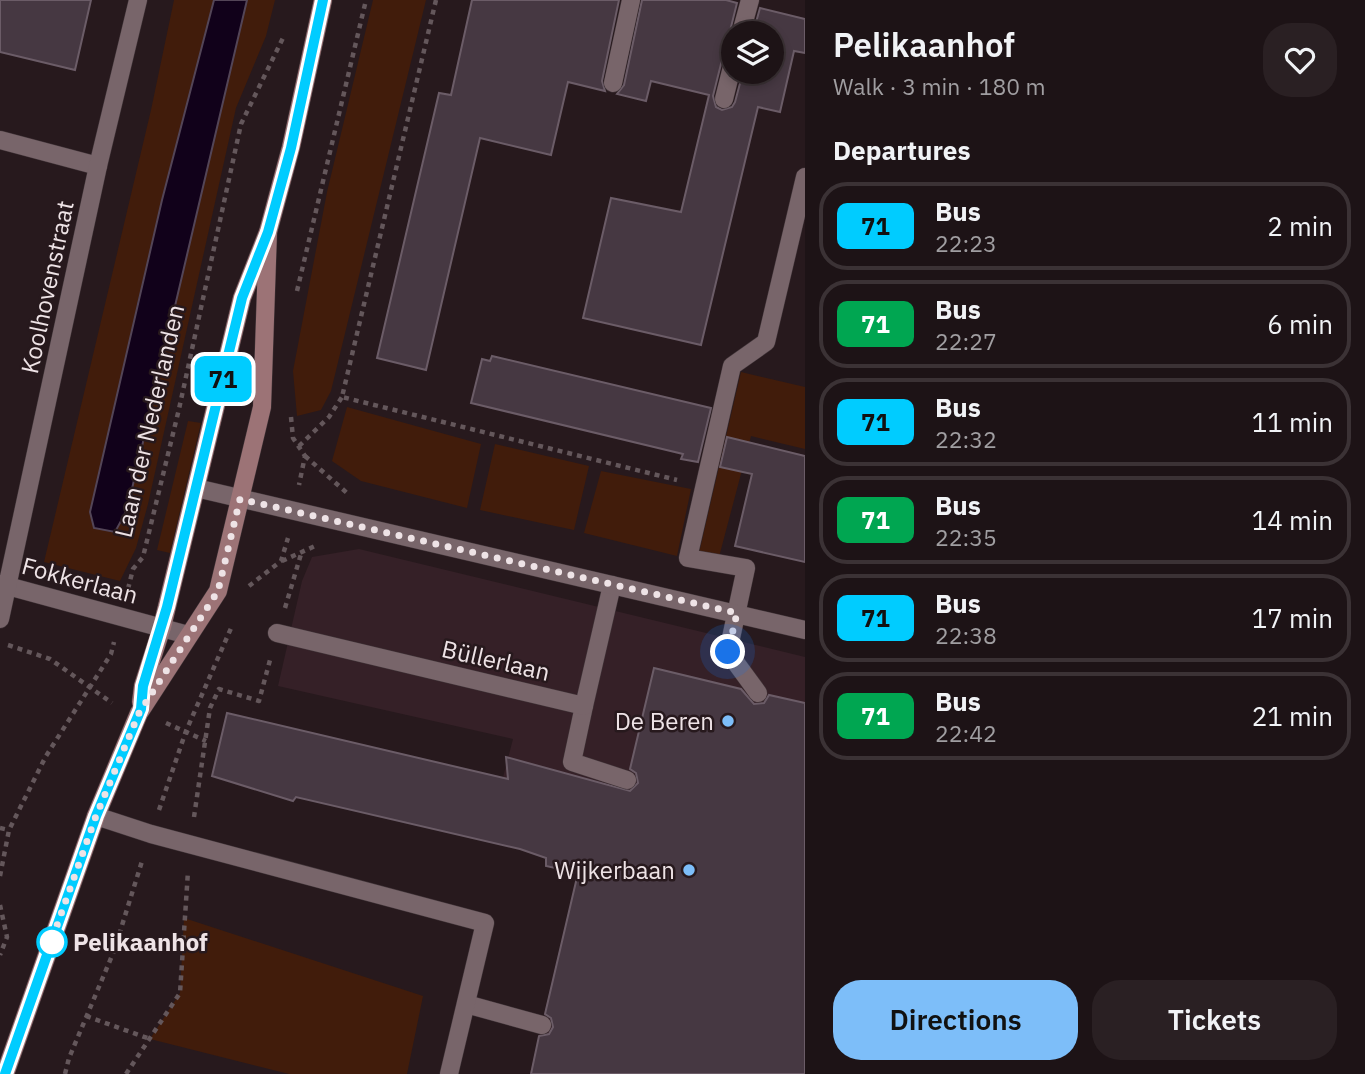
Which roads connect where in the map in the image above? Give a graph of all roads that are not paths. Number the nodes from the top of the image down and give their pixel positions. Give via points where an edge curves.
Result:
1 (138, 0) edge
2 (323, 0) edge
3 (631, 0) edge
4 (750, 0) edge
5 (744, 21) edge
6 (613, 83) dead end
7 (728, 84) edge
8 (724, 99) dead end
9 (0, 139) edge
10 (98, 166) junction
11 (805, 177) edge
12 (268, 232) junction
13 (196, 488) junction
14 (240, 499) junction
15 (4, 585) edge
16 (612, 585) junction
17 (737, 613) junction
18 (0, 619) edge
19 (162, 627) junction
20 (805, 630) edge
21 (277, 633) road end
22 (188, 635) junction
23 (758, 693) dead end
24 (583, 706) junction
25 (140, 711) junction
26 (627, 780) dead end
27 (96, 816) junction
28 (466, 1004) junction
29 (542, 1025) dead end
30 (5, 1074) edge
31 (449, 1074) edge

1 - 10 street, Koolhovenstraat
2 - 12 main road
3 - 6 street
4 - 5 street
7 - 8 street
9 - 10 street
10 - 15 street, Koolhovenstraat
11 - 17 street via 766,342 732,366 688,558 746,568
12 - 13 main road via 242,298
12 - 14 main road via 262,407
13 - 14 street
13 - 19 main road
14 - 16 street
14 - 22 main road via 218,591
15 - 18 street
15 - 19 street, Fokkerlaan
16 - 17 street
16 - 24 street
17 - 20 street
17 - 23 street via 728,652
19 - 22 street, Fokkerlaan
19 - 25 main road
21 - 24 street, Büllerlaan
22 - 25 main road
24 - 26 street via 572,762
25 - 27 main road
27 - 28 street via 485,923
27 - 30 main road
28 - 29 street
28 - 31 street

